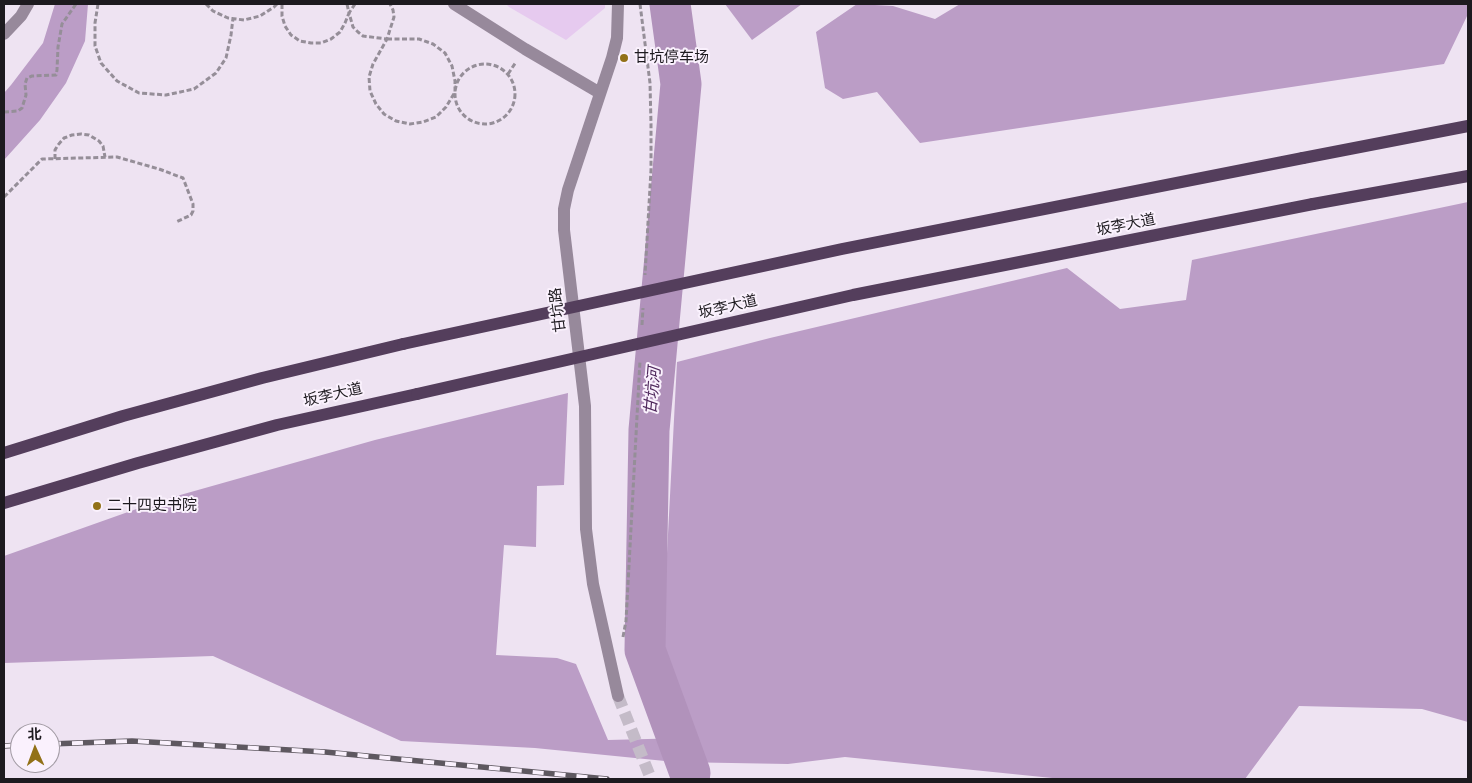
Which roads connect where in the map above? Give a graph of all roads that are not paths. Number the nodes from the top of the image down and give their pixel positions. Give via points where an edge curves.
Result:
1 (28, 4) edge
2 (454, 4) edge
3 (618, 4) edge
4 (4, 34) edge
5 (600, 93) junction
6 (1468, 126) edge
7 (1468, 176) edge
8 (4, 453) edge
9 (4, 504) edge
10 (618, 696) tunnel mouth

1 - 4 street
2 - 5 street
3 - 5 street, 甘坑路 via 612,58
5 - 10 street, 甘坑路 via 568,190 564,230 585,406 586,529 602,628
6 - 8 main road, 坂李大道, bridge via 842,249 403,344 243,383
7 - 9 main road, 坂李大道, bridge via 853,296 277,424

